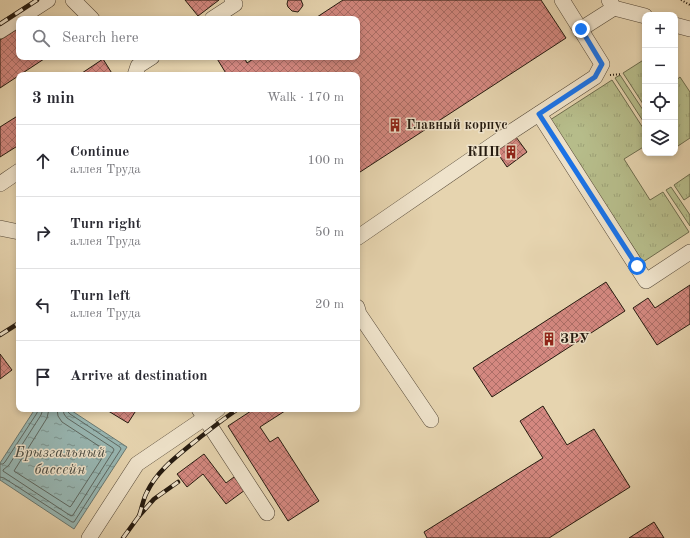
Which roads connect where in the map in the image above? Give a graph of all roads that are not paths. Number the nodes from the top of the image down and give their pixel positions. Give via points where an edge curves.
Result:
1 (48, 0) edge
2 (73, 0) edge
3 (562, 0) edge
4 (236, 2) edge
5 (612, 4) edge
6 (642, 15) edge
7 (23, 16) edge
8 (89, 16) edge
9 (216, 16) edge
10 (16, 21) edge
11 (678, 26) edge
12 (581, 29) junction
13 (690, 29) edge
14 (0, 31) edge
15 (146, 60) edge
16 (134, 66) edge
17 (539, 114) junction
18 (16, 173) edge
19 (0, 184) edge
20 (0, 228) edge
21 (16, 231) edge
22 (360, 236) edge
23 (690, 252) edge
24 (360, 315) edge
25 (202, 414) edge
26 (431, 420) dead end
27 (267, 513) dead end
28 (89, 538) edge

1 - 7 street
2 - 8 street
3 - 12 street
4 - 9 street
5 - 6 street
5 - 12 street
10 - 14 street
11 - 13 street
12 - 17 street via 602,64 595,77
15 - 16 street
17 - 22 street
17 - 23 street via 646,281
18 - 19 street
20 - 21 street
24 - 26 street
25 - 27 street
25 - 28 street via 137,464

